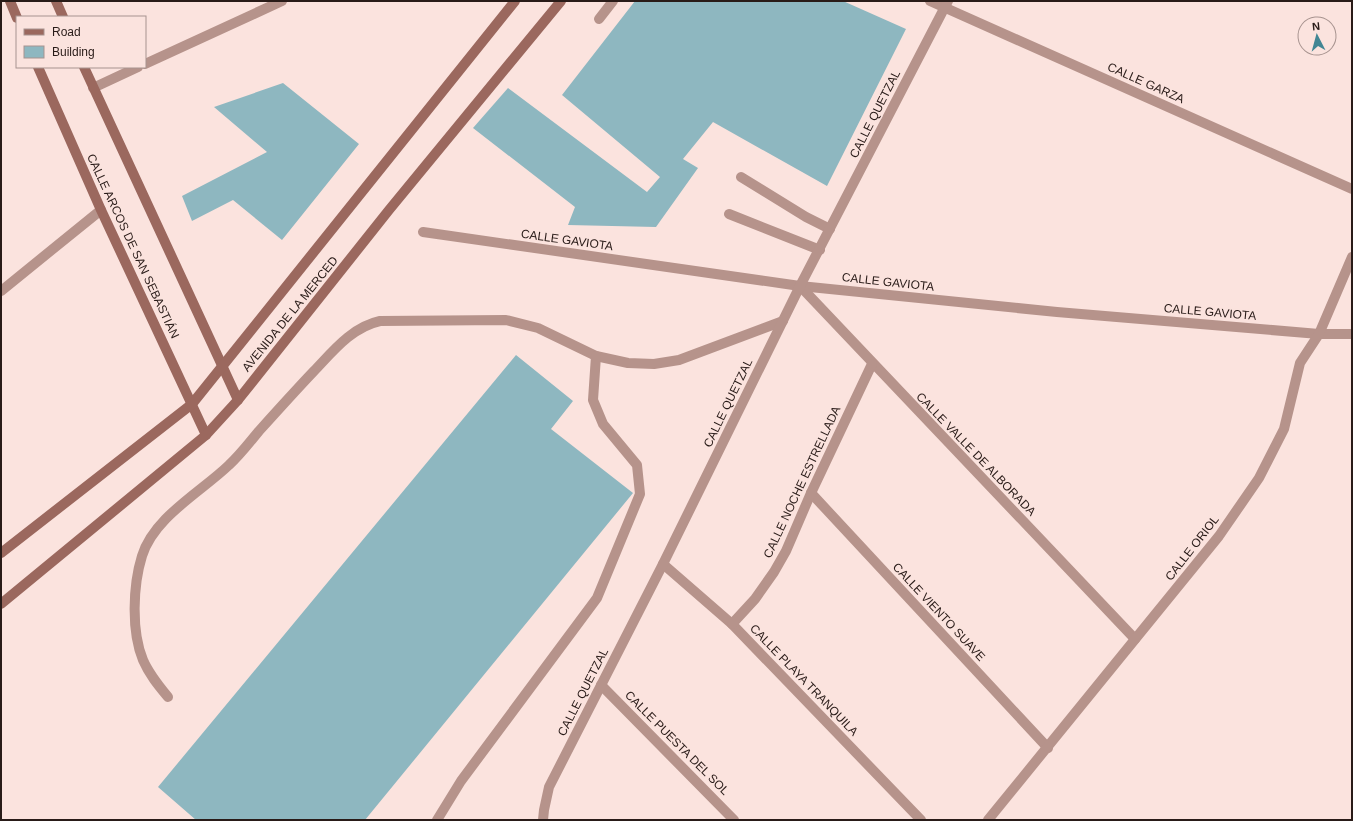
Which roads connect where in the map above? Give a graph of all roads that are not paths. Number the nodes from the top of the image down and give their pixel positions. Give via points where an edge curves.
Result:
1 (10, 1) edge
2 (56, 1) edge
3 (282, 1) edge
4 (515, 1) edge
5 (561, 1) edge
6 (613, 1) edge
7 (930, 1) edge
8 (947, 4) edge
9 (16, 16) edge
10 (63, 16) edge
11 (599, 19) dead end
12 (146, 64) edge
13 (38, 68) edge
14 (84, 68) edge
15 (136, 68) edge
16 (93, 88) junction
17 (741, 177) dead end
18 (1352, 189) edge
19 (101, 210) junction
20 (729, 214) dead end
21 (830, 230) junction
22 (423, 232) dead end
23 (820, 250) junction
24 (1352, 257) edge
25 (800, 286) junction
26 (1, 291) edge
27 (783, 321) junction
28 (1319, 334) junction
29 (1352, 334) edge
30 (596, 356) junction
31 (872, 364) junction
32 (222, 366) junction
33 (238, 400) junction
34 (192, 404) junction
35 (206, 435) junction
36 (811, 493) junction
37 (1, 553) edge
38 (663, 564) junction
39 (1, 604) edge
40 (732, 624) junction
41 (1135, 639) junction
42 (601, 685) junction
43 (168, 697) dead end
44 (1048, 748) junction
45 (437, 820) edge
46 (543, 820) edge
47 (734, 820) edge
48 (921, 820) edge
49 (988, 820) edge

1 - 9 street
2 - 10 street
3 - 12 street
4 - 32 street, AVENIDA DE LA MERCED
5 - 33 street, AVENIDA DE LA MERCED via 389,210
6 - 11 street
7 - 8 street, CALLE GARZA
8 - 18 street, CALLE GARZA
8 - 21 street, CALLE QUETZAL
13 - 19 street, CALLE ARCOS DE SAN SEBASTIÁN
14 - 16 street
15 - 16 street
16 - 32 street
17 - 21 street
19 - 26 street
19 - 34 street, CALLE ARCOS DE SAN SEBASTIÁN
20 - 23 street
21 - 23 street, CALLE QUETZAL
22 - 25 street, CALLE GAVIOTA
23 - 25 street, CALLE QUETZAL
24 - 28 street, CALLE ORIOL
25 - 27 street, CALLE QUETZAL
25 - 28 street, CALLE GAVIOTA via 1058,312
25 - 31 street, CALLE VALLE DE ALBORADA
27 - 30 street via 679,360 654,364 628,363
27 - 38 street, CALLE QUETZAL
28 - 29 street, CALLE GAVIOTA
28 - 41 street, CALLE ORIOL via 1300,363 1284,429 1259,478 1219,536
30 - 43 street via 538,328 506,320 380,321 358,329 336,348 229,465 155,530 142,554 136,579 134,611 138,638 142,659
30 - 45 street via 593,400 602,424 637,465 640,494 597,598 461,781
31 - 36 street, CALLE NOCHE ESTRELLADA
31 - 41 street, CALLE VALLE DE ALBORADA
32 - 33 street
32 - 34 street, AVENIDA DE LA MERCED
33 - 35 street, AVENIDA DE LA MERCED
34 - 35 street, CALLE ARCOS DE SAN SEBASTIÁN
34 - 37 street, AVENIDA DE LA MERCED
35 - 39 street, AVENIDA DE LA MERCED
36 - 40 street, CALLE NOCHE ESTRELLADA via 774,572 755,599
36 - 44 street, CALLE VIENTO SUAVE
38 - 40 street, CALLE PLAYA TRANQUILA
38 - 42 street, CALLE QUETZAL
40 - 48 street, CALLE PLAYA TRANQUILA
41 - 44 street, CALLE ORIOL
42 - 46 street, CALLE QUETZAL via 550,787
42 - 47 street, CALLE PUESTA DEL SOL
44 - 49 street, CALLE ORIOL

